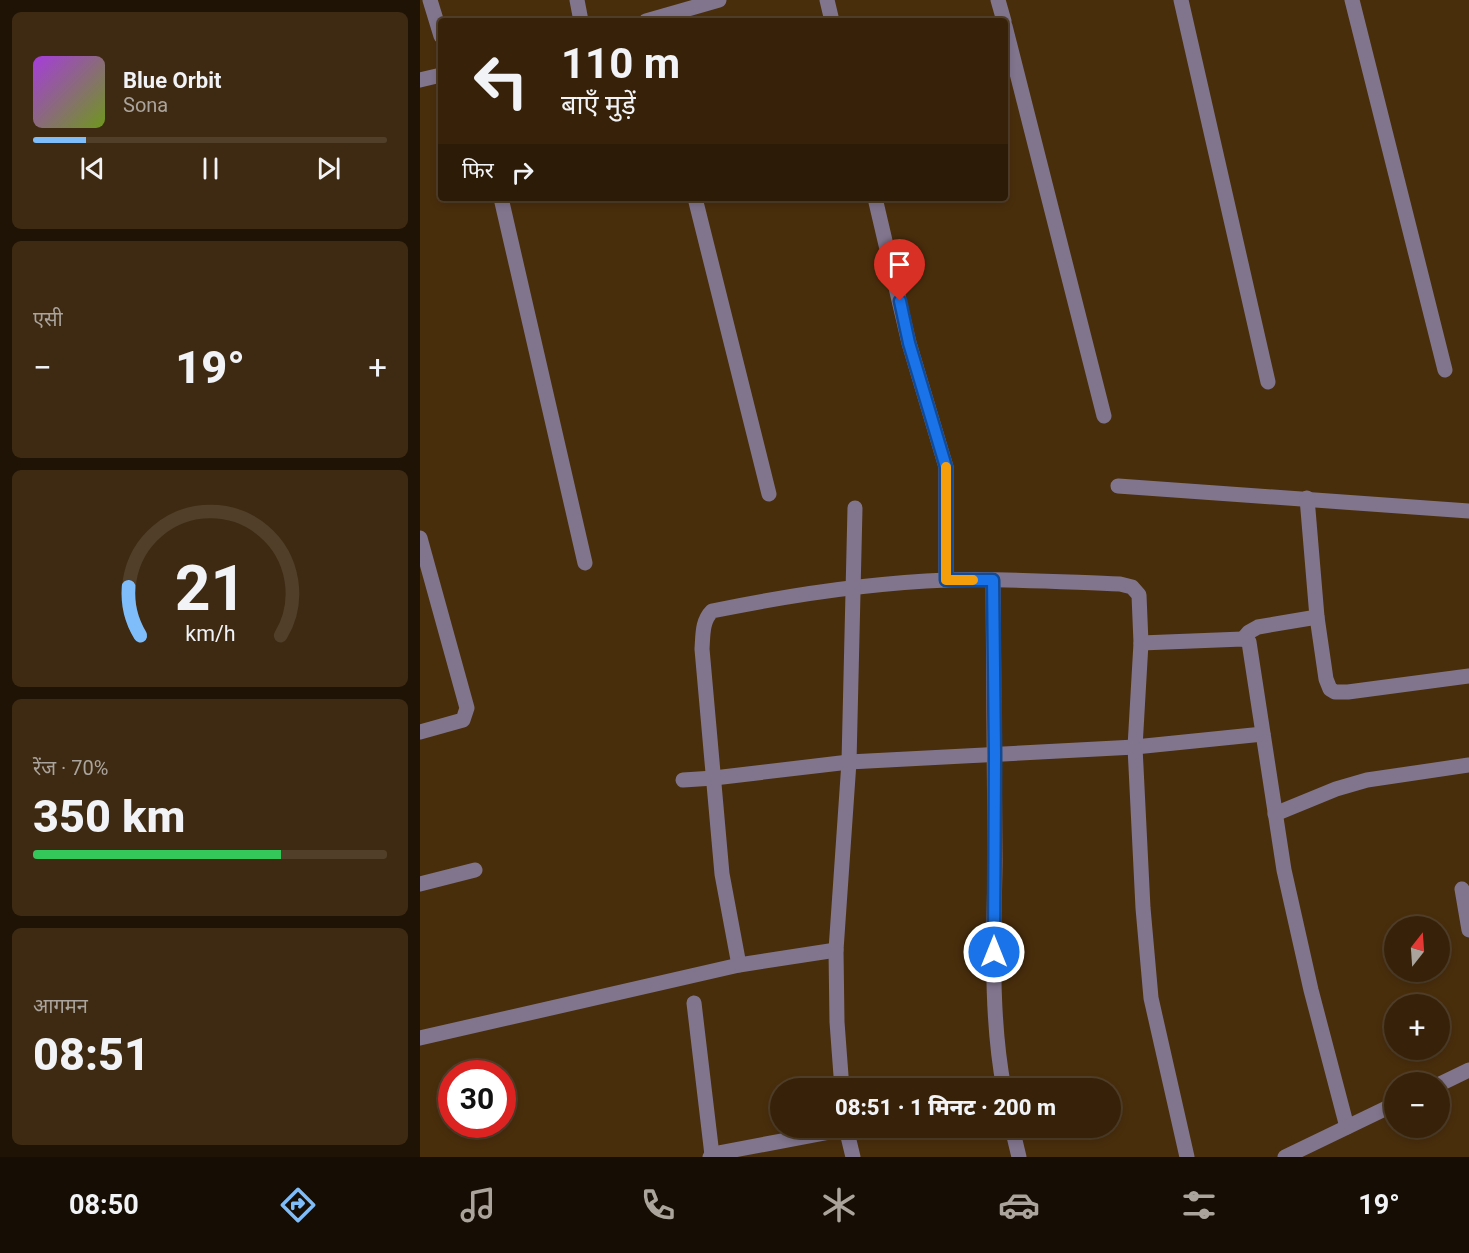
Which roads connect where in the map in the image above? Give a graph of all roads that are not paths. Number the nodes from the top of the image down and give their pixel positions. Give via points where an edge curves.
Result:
1 (430, 0) edge
2 (577, 0) edge
3 (719, 0) edge
4 (827, 0) edge
5 (998, 0) edge
6 (1181, 0) edge
7 (1352, 0) edge
8 (580, 18) edge
9 (659, 18) edge
10 (831, 18) edge
11 (1003, 18) edge
12 (438, 26) edge
13 (1008, 38) edge
14 (438, 76) edge
15 (420, 80) edge
16 (502, 201) edge
17 (695, 201) edge
18 (876, 201) edge
19 (1445, 370) dead end
20 (1268, 382) dead end
21 (1104, 416) dead end
22 (1119, 486) dead end
23 (769, 494) dead end
24 (1307, 498) junction
25 (855, 508) dead end
26 (1469, 511) edge
27 (420, 538) edge
28 (585, 563) dead end
29 (946, 580) junction
30 (993, 580) junction
31 (852, 586) junction
32 (1317, 616) junction
33 (1243, 639) junction
34 (1141, 643) junction
35 (1469, 676) edge
36 (420, 732) edge
37 (1263, 734) junction
38 (1135, 747) junction
39 (995, 755) junction
40 (849, 762) junction
41 (1469, 765) edge
42 (714, 778) junction
43 (683, 780) dead end
44 (1275, 814) junction
45 (476, 870) dead end
46 (420, 884) edge
47 (1462, 889) dead end
48 (1469, 930) edge
49 (836, 950) junction
50 (739, 965) junction
51 (694, 1003) dead end
52 (420, 1038) edge
53 (1469, 1070) edge
54 (841, 1078) edge
55 (1002, 1078) edge
56 (1450, 1079) edge
57 (1384, 1109) edge
58 (1347, 1127) junction
59 (801, 1138) edge
60 (848, 1138) edge
61 (1014, 1138) edge
62 (711, 1156) edge
63 (853, 1157) edge
64 (1019, 1157) edge
65 (1187, 1157) edge
66 (1285, 1157) edge

1 - 12 street
2 - 8 street
3 - 9 street
4 - 10 street
5 - 11 street
6 - 20 street
7 - 19 street
13 - 21 street
14 - 15 street
16 - 28 street
17 - 23 street
18 - 29 street via 909,343 946,467
22 - 24 street
24 - 26 street
24 - 32 street
25 - 31 street
27 - 36 street via 467,708 464,720
29 - 30 street
29 - 31 street
30 - 34 street via 1132,587 1139,595
30 - 39 street
31 - 40 street
31 - 42 street via 794,594 708,614 702,649
32 - 33 street via 1258,627
32 - 35 street via 1326,679 1335,692
33 - 34 street
33 - 37 street via 1251,648
34 - 38 street
37 - 38 street
37 - 44 street
38 - 39 street
38 - 65 street via 1151,998
39 - 40 street
39 - 55 street via 994,1017
40 - 42 street
40 - 49 street
41 - 44 street via 1367,780
42 - 43 street
42 - 50 street via 722,874
44 - 58 street via 1308,979
45 - 46 street
47 - 48 street
49 - 50 street
49 - 54 street
50 - 52 street
51 - 62 street
53 - 56 street
57 - 58 street
58 - 66 street
59 - 62 street
60 - 63 street
61 - 64 street

